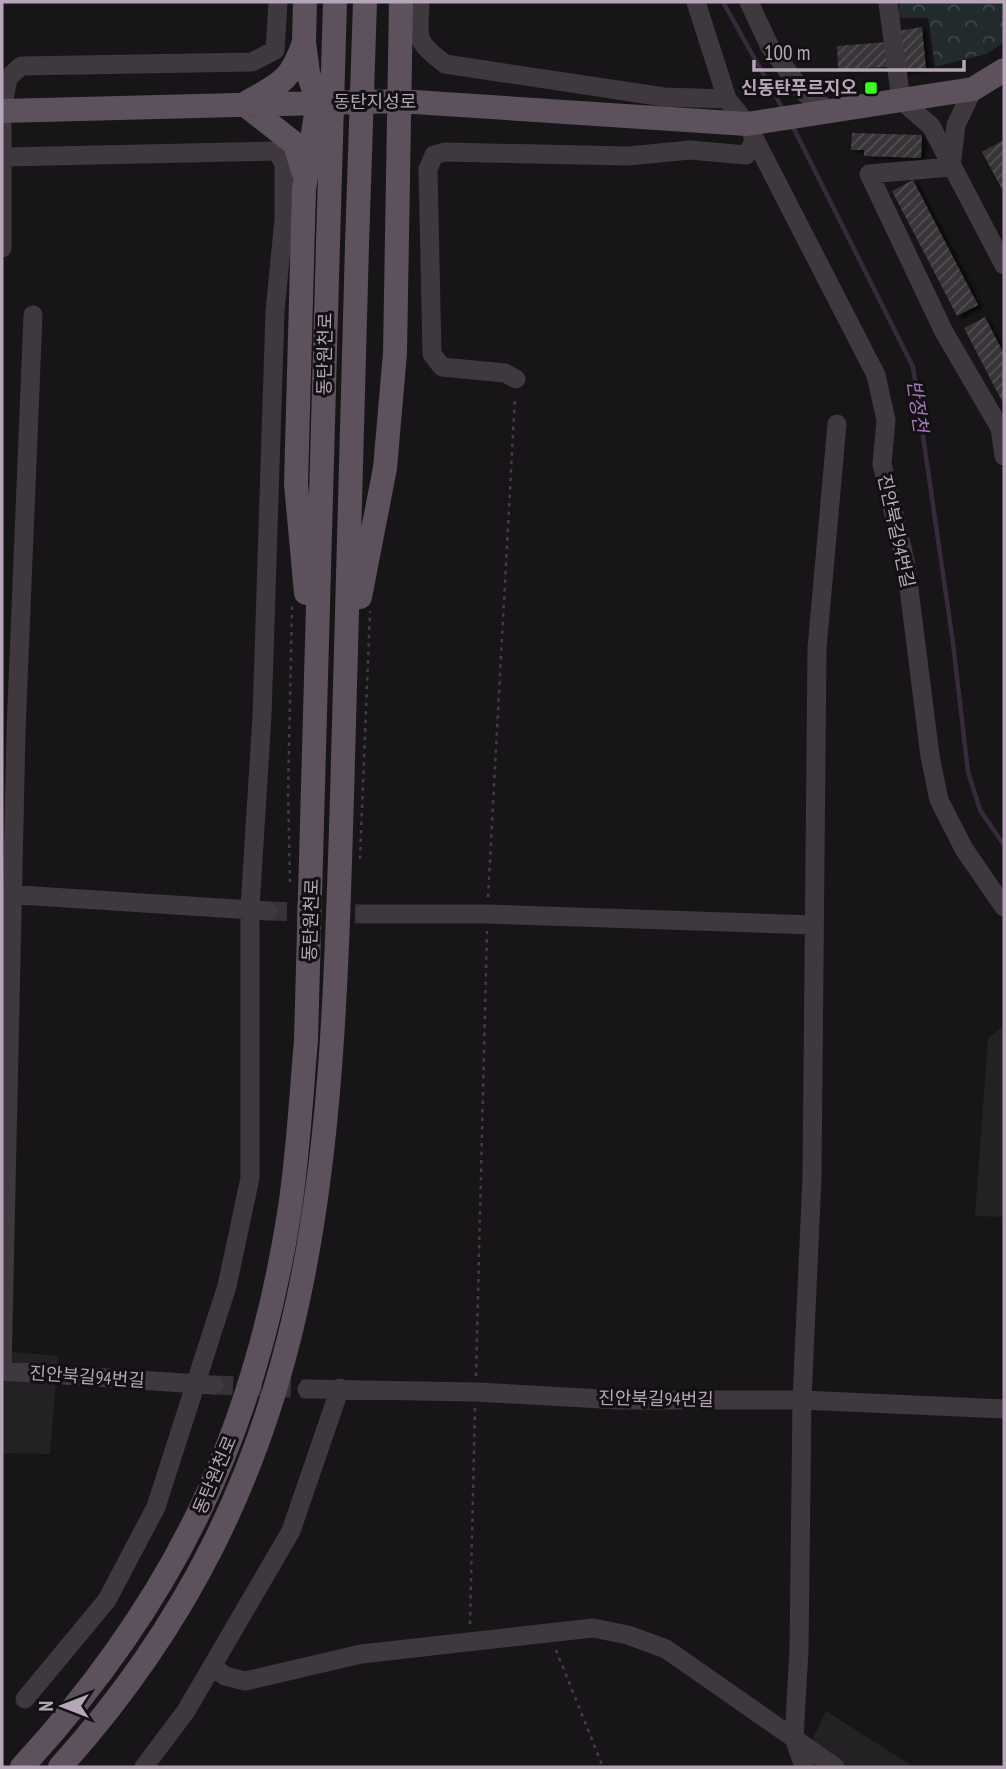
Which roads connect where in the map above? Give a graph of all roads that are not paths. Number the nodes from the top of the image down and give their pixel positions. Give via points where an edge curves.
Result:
1 (278, 2) edge
2 (306, 2) edge
3 (335, 2) edge
4 (365, 2) edge
5 (401, 2) edge
6 (420, 2) edge
7 (696, 2) edge
8 (749, 2) edge
9 (888, 3) edge
10 (304, 42) junction
11 (1004, 70) edge
12 (973, 89) junction
13 (727, 99) junction
14 (901, 100) junction
15 (399, 101) junction
16 (318, 102) junction
17 (244, 104) junction
18 (2, 111) edge
19 (826, 111) junction
20 (754, 140) junction
21 (10, 157) junction
22 (951, 167) junction
23 (304, 189) junction
24 (2, 248) edge
25 (1004, 265) edge
26 (33, 315) dead end
27 (516, 379) road end
28 (837, 424) dead end
29 (1002, 427) edge
30 (1004, 456) edge
31 (317, 684) junction
32 (346, 684) junction
33 (9, 731) edge
34 (8, 894) edge
35 (1004, 907) edge
36 (259, 909) junction
37 (365, 914) tunnel mouth
38 (814, 925) junction
39 (2, 1371) edge
40 (205, 1385) junction
41 (340, 1388) junction
42 (307, 1389) tunnel mouth
43 (802, 1400) junction
44 (1004, 1409) edge
45 (212, 1666) junction
46 (25, 1699) dead end
47 (794, 1738) junction
48 (22, 1767) edge
49 (60, 1767) edge
50 (144, 1767) edge
51 (804, 1767) edge
52 (835, 1767) edge

1 - 18 street via 278,39 275,50 266,57 252,62 21,66 8,78
2 - 10 main road
3 - 31 main road, 동탄원천로, bridge
4 - 32 main road, 동탄원천로, bridge
5 - 15 main road
6 - 13 street via 417,36 445,64 664,97
7 - 13 street
8 - 19 street via 770,47 803,92
9 - 14 street
10 - 16 main road
10 - 17 main road via 295,68 281,83
11 - 12 main road
12 - 14 main road
12 - 22 street via 956,125
13 - 20 street
14 - 19 main road
14 - 22 street via 931,126
15 - 16 main road, 동탄지성로
15 - 20 main road, 동탄지성로
15 - 32 main road via 395,353 385,468
16 - 17 main road, 동탄지성로
16 - 23 main road
17 - 18 main road, 동탄지성로
17 - 23 main road via 295,144 303,164
18 - 21 street
19 - 20 main road, 동탄지성로
20 - 27 street via 628,156 434,155 428,169 432,354 442,367 505,373
20 - 35 street, 진안북길94번길 via 876,375 886,420 882,464 906,565 939,800 964,849
21 - 24 street
21 - 36 street via 276,151 284,163 275,311
22 - 25 street
22 - 29 street via 869,174 944,332
23 - 31 main road via 296,484
26 - 33 street
28 - 38 street via 817,648
29 - 30 street
31 - 48 main road, 동탄원천로 via 301,1103 288,1215 261,1344 223,1461 157,1593 100,1677
32 - 49 main road, 동탄원천로 via 332,1069 311,1241 283,1369 257,1448 200,1572 117,1702
33 - 34 street
34 - 36 street
34 - 39 street
36 - 40 street via 250,1178
37 - 38 street
38 - 43 street via 812,1177
39 - 40 street, 진안북길94번길
40 - 46 street via 156,1507 107,1600
41 - 42 street, 진안북길94번길
41 - 43 street, 진안북길94번길 via 620,1401
41 - 45 street via 291,1531
43 - 44 street, 진안북길94번길
43 - 47 street
45 - 47 street via 225,1676 246,1681 361,1654 593,1628 666,1649
45 - 50 street via 186,1711
47 - 51 street
47 - 52 street

